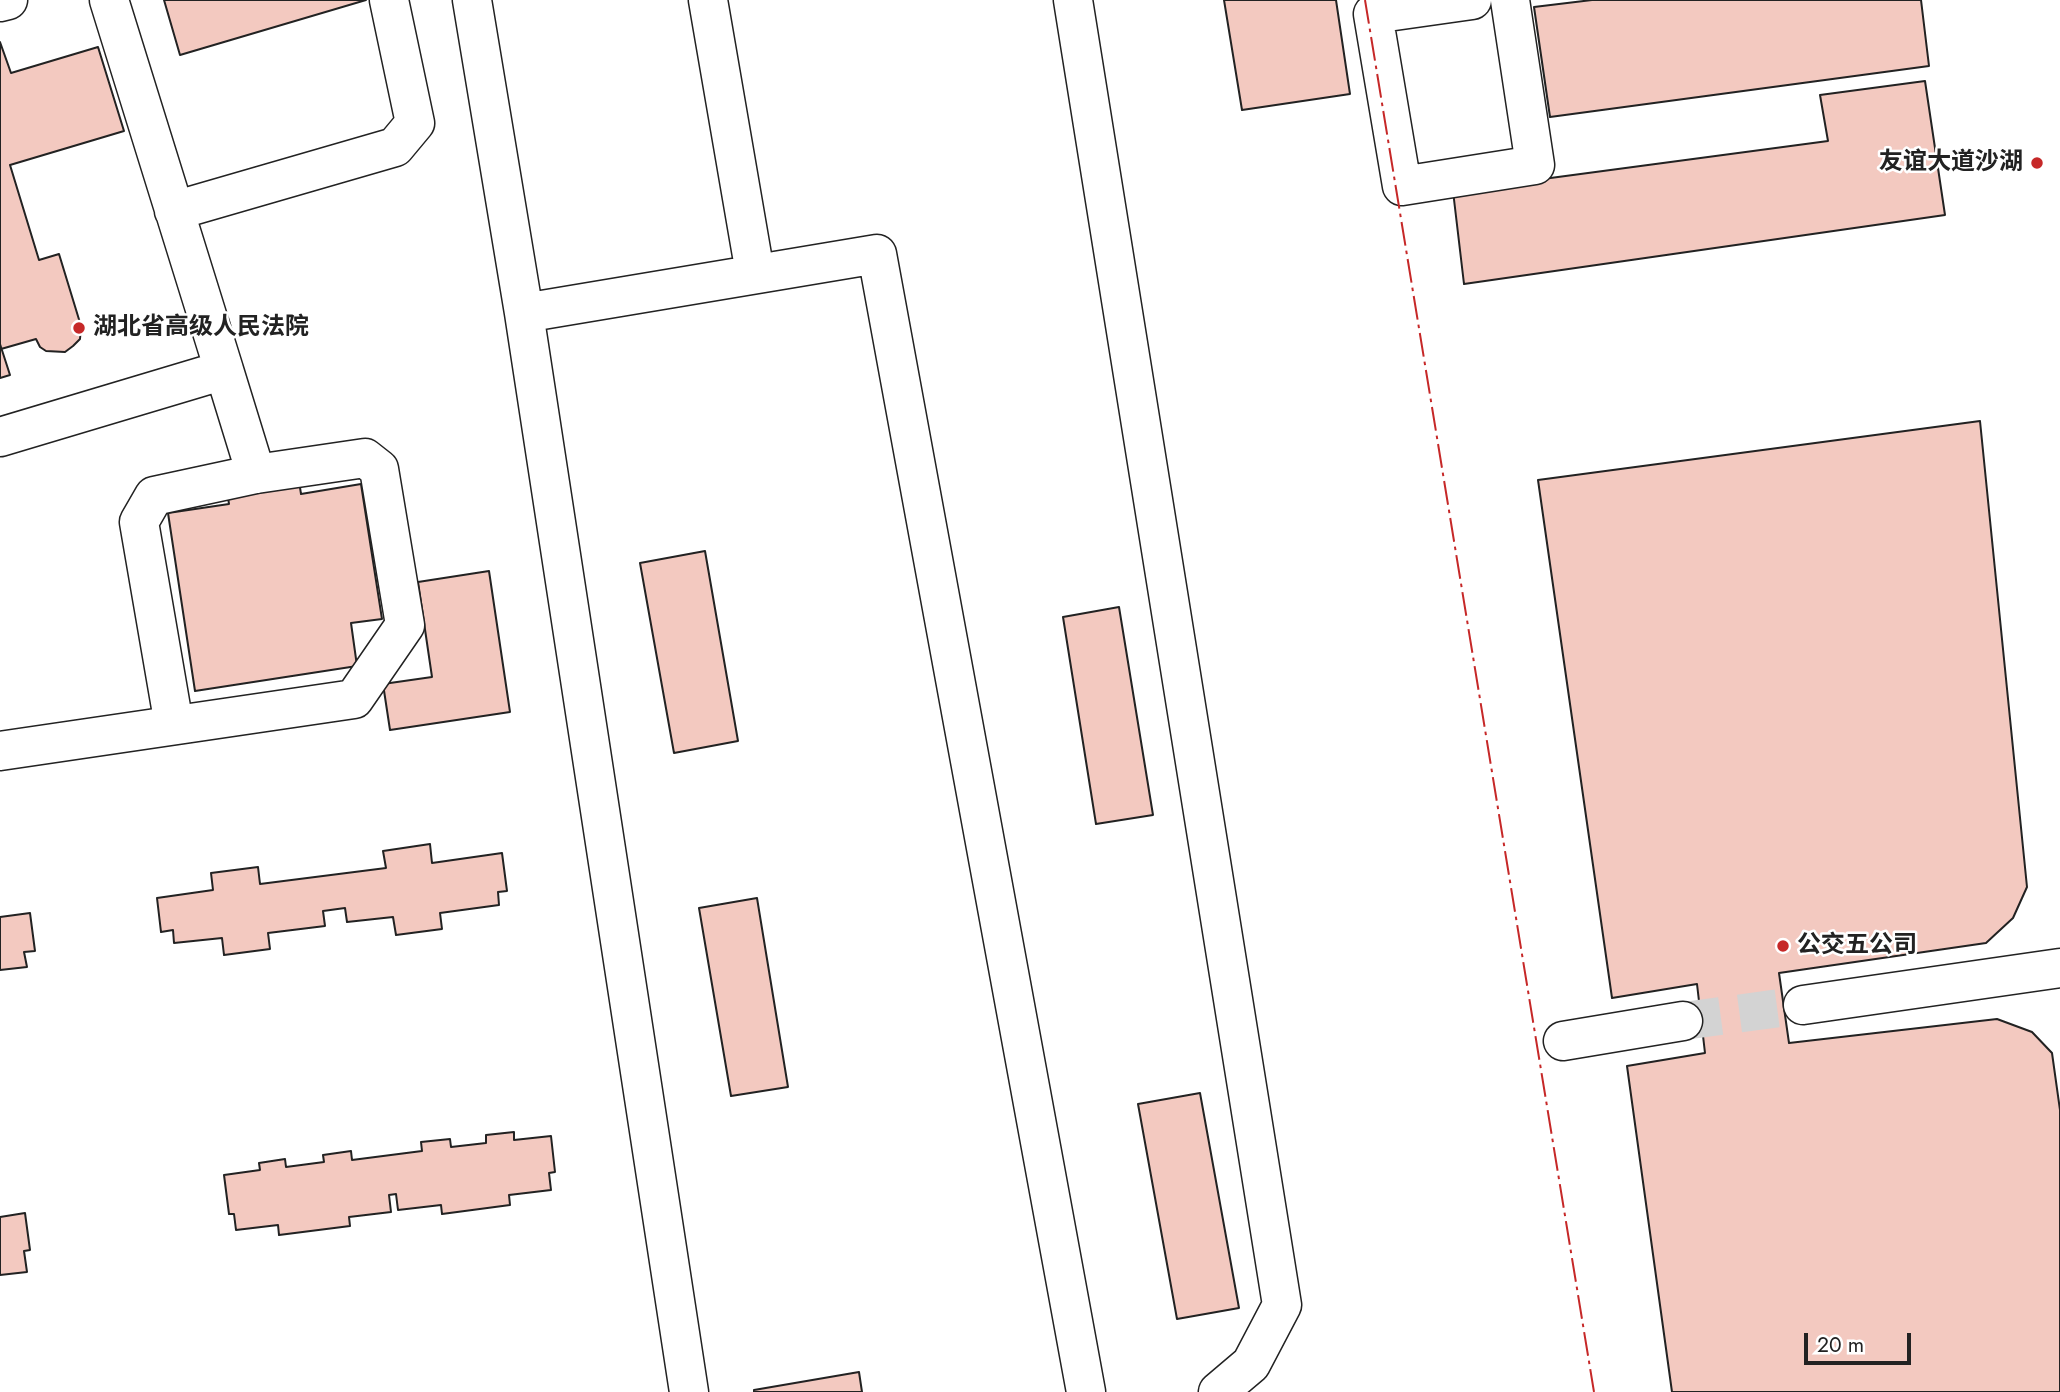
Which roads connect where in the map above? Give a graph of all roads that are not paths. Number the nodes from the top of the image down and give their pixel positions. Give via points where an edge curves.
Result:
1 (8, 0) edge
2 (109, 0) edge
3 (389, 0) edge
4 (472, 0) edge
5 (708, 0) edge
6 (1073, 0) edge
7 (1472, 0) edge
8 (1510, 0) edge
9 (0, 2) edge
10 (174, 211) junction
11 (755, 273) junction
12 (524, 313) junction
13 (224, 370) junction
14 (0, 438) edge
15 (256, 474) junction
16 (174, 725) junction
17 (0, 751) edge
18 (2060, 968) edge
19 (1803, 1005) tunnel mouth
20 (1683, 1021) tunnel mouth
21 (1563, 1041) dead end
22 (689, 1392) edge
23 (1086, 1392) edge
24 (1218, 1392) edge

1 - 9 street
2 - 10 street
3 - 10 street via 415,123 395,147
4 - 12 street
5 - 11 street
6 - 24 street via 1282,1306 1251,1364
7 - 8 street via 1373,13 1402,186 1535,165
10 - 13 street
11 - 12 street
11 - 23 street via 877,254
12 - 22 street
13 - 14 street
13 - 15 street
15 - 16 street via 154,496 139,522
15 - 16 street via 365,458 379,469 405,625 354,699
16 - 17 street
18 - 19 street
20 - 21 street

